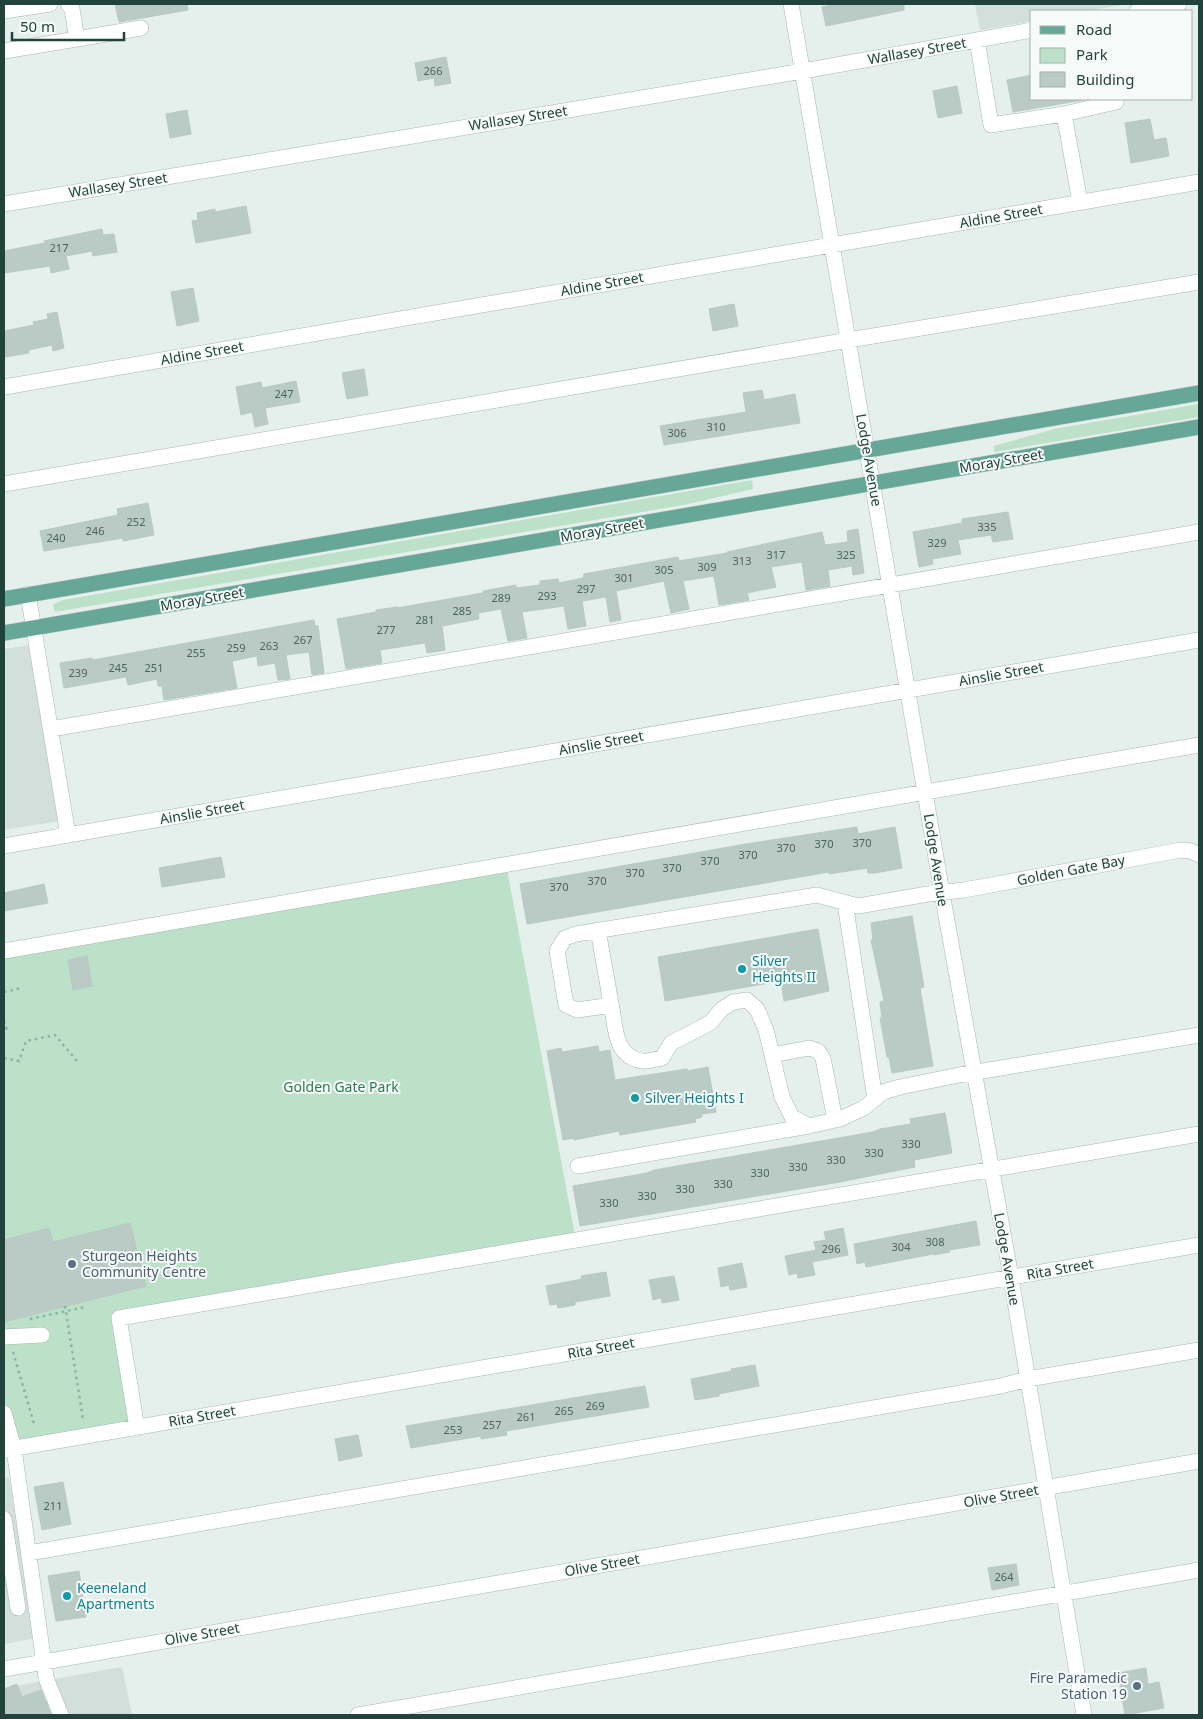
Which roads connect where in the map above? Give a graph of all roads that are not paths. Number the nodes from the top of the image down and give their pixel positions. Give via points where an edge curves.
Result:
1 (50, 4) edge
2 (68, 4) edge
3 (792, 4) edge
4 (1179, 4) edge
5 (1143, 10) edge
6 (4, 11) edge
7 (141, 28) dead end
8 (1030, 30) edge
9 (77, 39) junction
10 (977, 40) junction
11 (4, 51) edge
12 (803, 71) junction
13 (1115, 100) edge
14 (1064, 114) junction
15 (1199, 182) edge
16 (1080, 202) junction
17 (4, 204) edge
18 (833, 244) junction
19 (1199, 282) edge
20 (849, 340) junction
21 (4, 387) edge
22 (1199, 393) edge
23 (1199, 427) edge
24 (868, 450) junction
25 (873, 483) junction
26 (4, 484) edge
27 (1199, 532) edge
28 (890, 585) junction
29 (28, 594) junction
30 (4, 598) edge
31 (34, 628) junction
32 (4, 633) edge
33 (1199, 640) edge
34 (908, 690) junction
35 (51, 729) junction
36 (1199, 745) edge
37 (925, 792) junction
38 (68, 835) junction
39 (4, 846) edge
40 (1199, 855) edge
41 (942, 893) junction
42 (845, 903) junction
43 (598, 930) junction
44 (4, 951) edge
45 (612, 1009) junction
46 (1199, 1035) edge
47 (772, 1056) junction
48 (974, 1073) junction
49 (875, 1099) junction
50 (835, 1120) junction
51 (809, 1126) junction
52 (1199, 1134) edge
53 (578, 1166) dead end
54 (990, 1170) junction
55 (1199, 1245) edge
56 (1011, 1277) junction
57 (42, 1335) dead end
58 (6, 1337) edge
59 (1199, 1350) edge
60 (1028, 1380) junction
61 (4, 1413) edge
62 (137, 1428) junction
63 (9, 1450) edge
64 (1199, 1461) edge
65 (1046, 1488) junction
66 (4, 1519) edge
67 (29, 1553) junction
68 (1199, 1570) edge
69 (1063, 1594) junction
70 (18, 1608) dead end
71 (44, 1662) junction
72 (4, 1669) edge
73 (61, 1715) edge
74 (358, 1715) edge
75 (1084, 1715) edge

1 - 6 street
2 - 9 street via 72,9
3 - 12 street, Lodge Avenue
4 - 5 street
7 - 9 street
8 - 10 street, Wallasey Street
9 - 11 street
10 - 12 street, Wallasey Street
10 - 14 street via 992,125
12 - 17 street, Wallasey Street
12 - 18 street, Lodge Avenue
13 - 14 street
14 - 16 street
15 - 16 street, Aldine Street
16 - 18 street, Aldine Street
18 - 20 street, Lodge Avenue
18 - 21 street, Aldine Street
19 - 20 street
20 - 24 street, Lodge Avenue
20 - 26 street
22 - 24 main road
23 - 25 main road, Moray Street
24 - 25 street, Lodge Avenue
24 - 29 main road
25 - 28 street, Lodge Avenue
25 - 31 main road, Moray Street
27 - 28 street
28 - 34 street, Lodge Avenue
28 - 35 street
29 - 30 main road
29 - 31 street
31 - 32 main road, Moray Street
31 - 35 street
33 - 34 street, Ainslie Street
34 - 37 street, Lodge Avenue
34 - 38 street, Ainslie Street
35 - 38 street
36 - 37 street
37 - 41 street, Lodge Avenue
37 - 44 street
38 - 39 street, Ainslie Street
40 - 41 street, Golden Gate Bay via 1181,850
41 - 42 street, Golden Gate Bay via 858,906
41 - 48 street, Lodge Avenue
42 - 43 street, Golden Gate Bay via 817,895
42 - 49 street
43 - 45 street
43 - 45 street, Golden Gate Bay via 565,938 557,950 566,1005 577,1010 605,1006
45 - 47 street via 619,1047 628,1056 643,1061 662,1058 671,1043 710,1023 733,1002 747,1000 757,1009
46 - 48 street
47 - 50 street via 809,1048 818,1051
47 - 51 street via 782,1097 792,1117
48 - 49 street via 900,1087 883,1092
48 - 54 street, Lodge Avenue
49 - 50 street via 864,1108
50 - 51 street
51 - 53 street
52 - 54 street
54 - 56 street, Lodge Avenue
54 - 62 street via 120,1318
55 - 56 street, Rita Street
56 - 60 street, Lodge Avenue
56 - 62 street, Rita Street
57 - 58 street
59 - 60 street
60 - 65 street, Lodge Avenue
60 - 67 street
61 - 63 street
62 - 63 street, Rita Street
63 - 67 street
64 - 65 street, Olive Street
65 - 69 street, Lodge Avenue
65 - 71 street, Olive Street
66 - 70 street
67 - 71 street
68 - 69 street
69 - 74 street
69 - 75 street, Lodge Avenue
71 - 72 street, Olive Street
71 - 73 street via 46,1678

